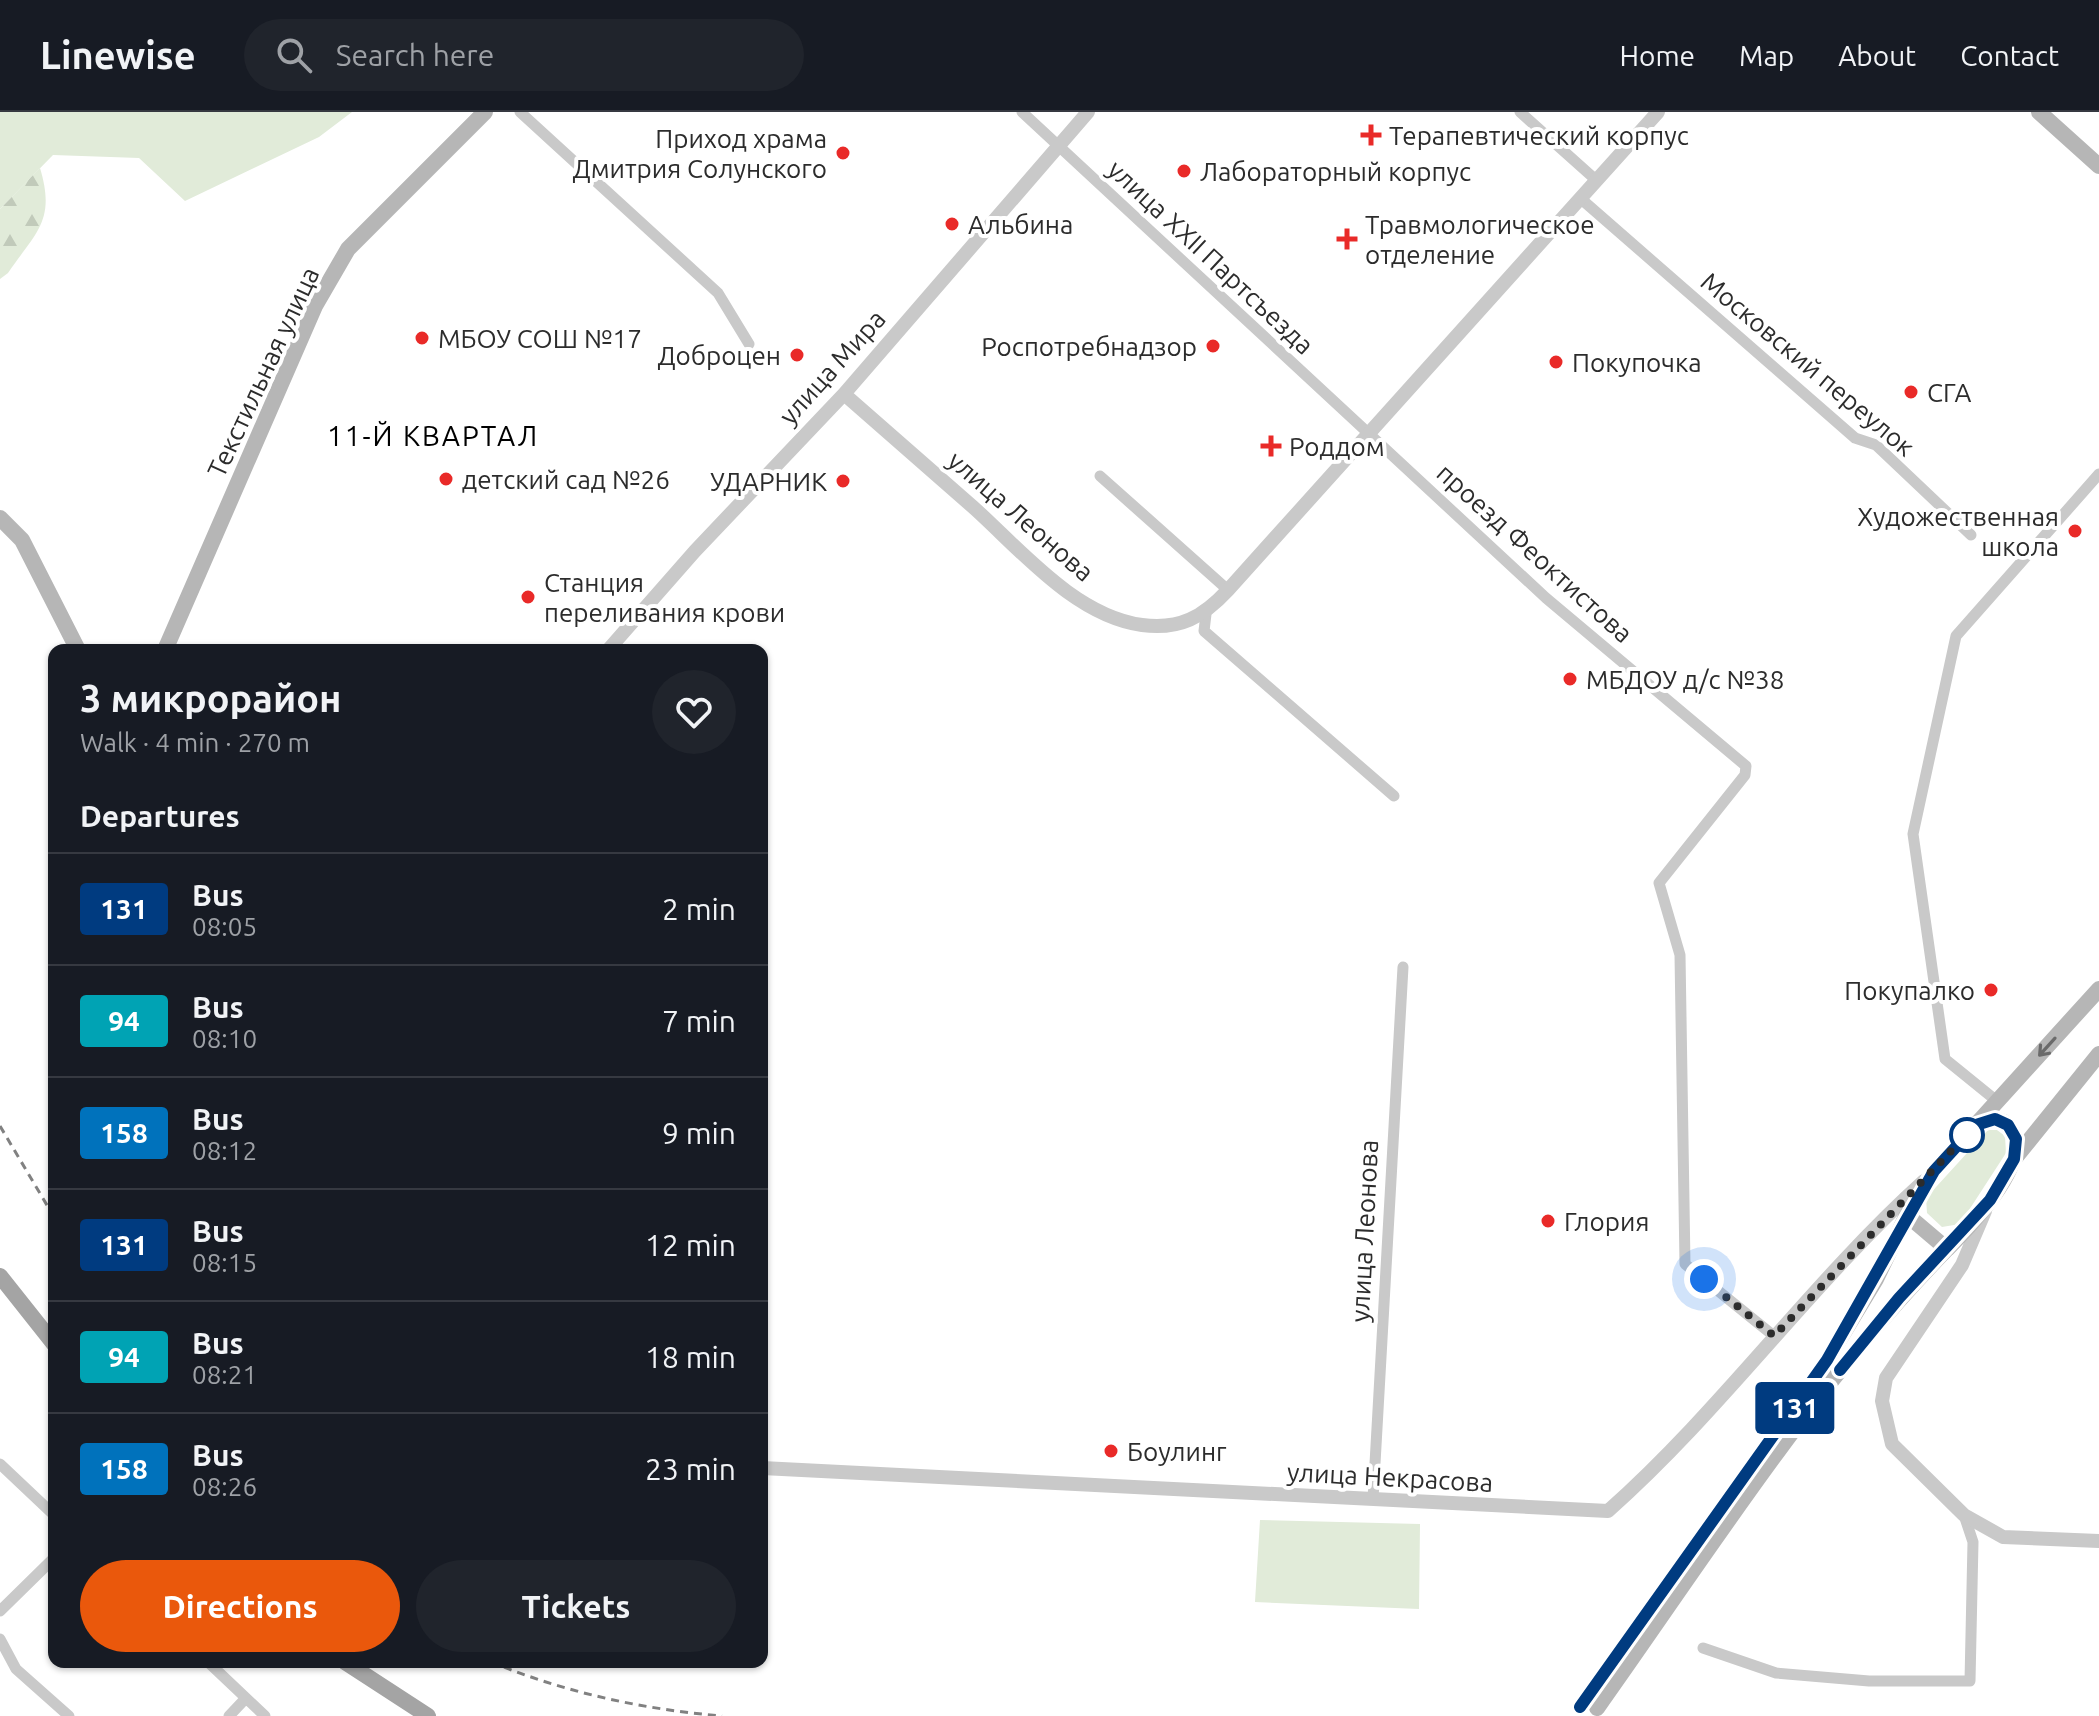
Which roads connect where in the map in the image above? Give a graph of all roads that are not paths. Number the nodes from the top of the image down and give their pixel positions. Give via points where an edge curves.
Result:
1 (485, 112) edge
2 (520, 112) edge
3 (1022, 112) edge
4 (1088, 112) edge
5 (1520, 112) edge
6 (1658, 112) edge
7 (2039, 112) edge
8 (1058, 145) junction
9 (2099, 166) edge
10 (1596, 180) junction
11 (1580, 198) junction
12 (749, 344) dead end
13 (844, 394) junction
14 (1371, 432) junction
15 (2099, 474) edge
16 (1100, 476) dead end
17 (0, 518) edge
18 (1971, 535) dead end
19 (1228, 590) junction
20 (1206, 614) junction
21 (75, 644) edge
22 (168, 644) edge
23 (613, 644) edge
24 (1394, 796) dead end
25 (1403, 967) dead end
26 (2099, 989) edge
27 (2099, 1054) edge
28 (1998, 1102) junction
29 (1976, 1125) junction
30 (2014, 1159) junction
31 (1934, 1171) junction
32 (1990, 1200) junction
33 (1887, 1214) junction
34 (1907, 1215) junction
35 (1947, 1249) junction
36 (1962, 1265) junction
37 (0, 1276) edge
38 (48, 1336) edge
39 (1774, 1336) junction
40 (0, 1464) edge
41 (768, 1468) edge
42 (1373, 1499) junction
43 (48, 1509) edge
44 (1964, 1515) junction
45 (2099, 1541) edge
46 (48, 1564) edge
47 (0, 1611) edge
48 (0, 1639) edge
49 (1703, 1648) dead end
50 (214, 1668) edge
51 (354, 1668) edge
52 (246, 1698) junction
53 (69, 1716) edge
54 (229, 1716) edge
55 (265, 1716) edge
56 (428, 1716) edge

1 - 22 main road, Текстильная улица via 348,249 315,306
2 - 12 street via 718,293
3 - 8 street, улица XXII Партсъезда
4 - 8 street, улица Мира
5 - 10 street
6 - 10 street
7 - 9 main road
8 - 13 street, улица Мира
8 - 14 street, улица XXII Партсъезда
10 - 11 street
11 - 14 street
11 - 18 street, Московский переулок via 1855,438 1876,445
13 - 20 street, улица Леонова via 1089,605 1138,625 1162,627
13 - 23 street, улица Мира
14 - 19 street
14 - 39 street, проезд Феоктистова via 1546,598 1746,766 1745,775 1659,883 1680,955 1685,1264
15 - 28 street via 1956,636 1913,834 1945,1059
16 - 19 street
17 - 21 main road via 22,540
19 - 20 street
20 - 24 street via 1204,631
25 - 42 street, улица Леонова
26 -> 28 main road
27 - 30 main road
28 - 29 main road
29 - 30 main road via 1995,1119 2008,1125 2016,1139
29 - 31 main road
30 - 32 main road
31 - 33 street, улица Некрасова
31 - 34 main road
32 - 35 main road
32 - 36 street
33 - 34 street
33 - 39 street, улица Некрасова
34 - 35 main road
34 - 35 main road via 1854,1316 1783,1426 1588,1708 1840,1370
35 - 36 street
36 - 44 street via 1894,1362 1882,1401 1892,1444
37 - 38 main road
39 - 42 street, улица Некрасова via 1608,1511
40 - 43 street
41 - 42 street, улица Некрасова
44 - 45 street via 2003,1537
44 - 49 street via 1973,1542 1970,1681 1869,1681 1776,1673
46 - 47 street
48 - 53 street via 16,1669
50 - 52 street
51 - 56 main road
52 - 54 street
52 - 55 street

